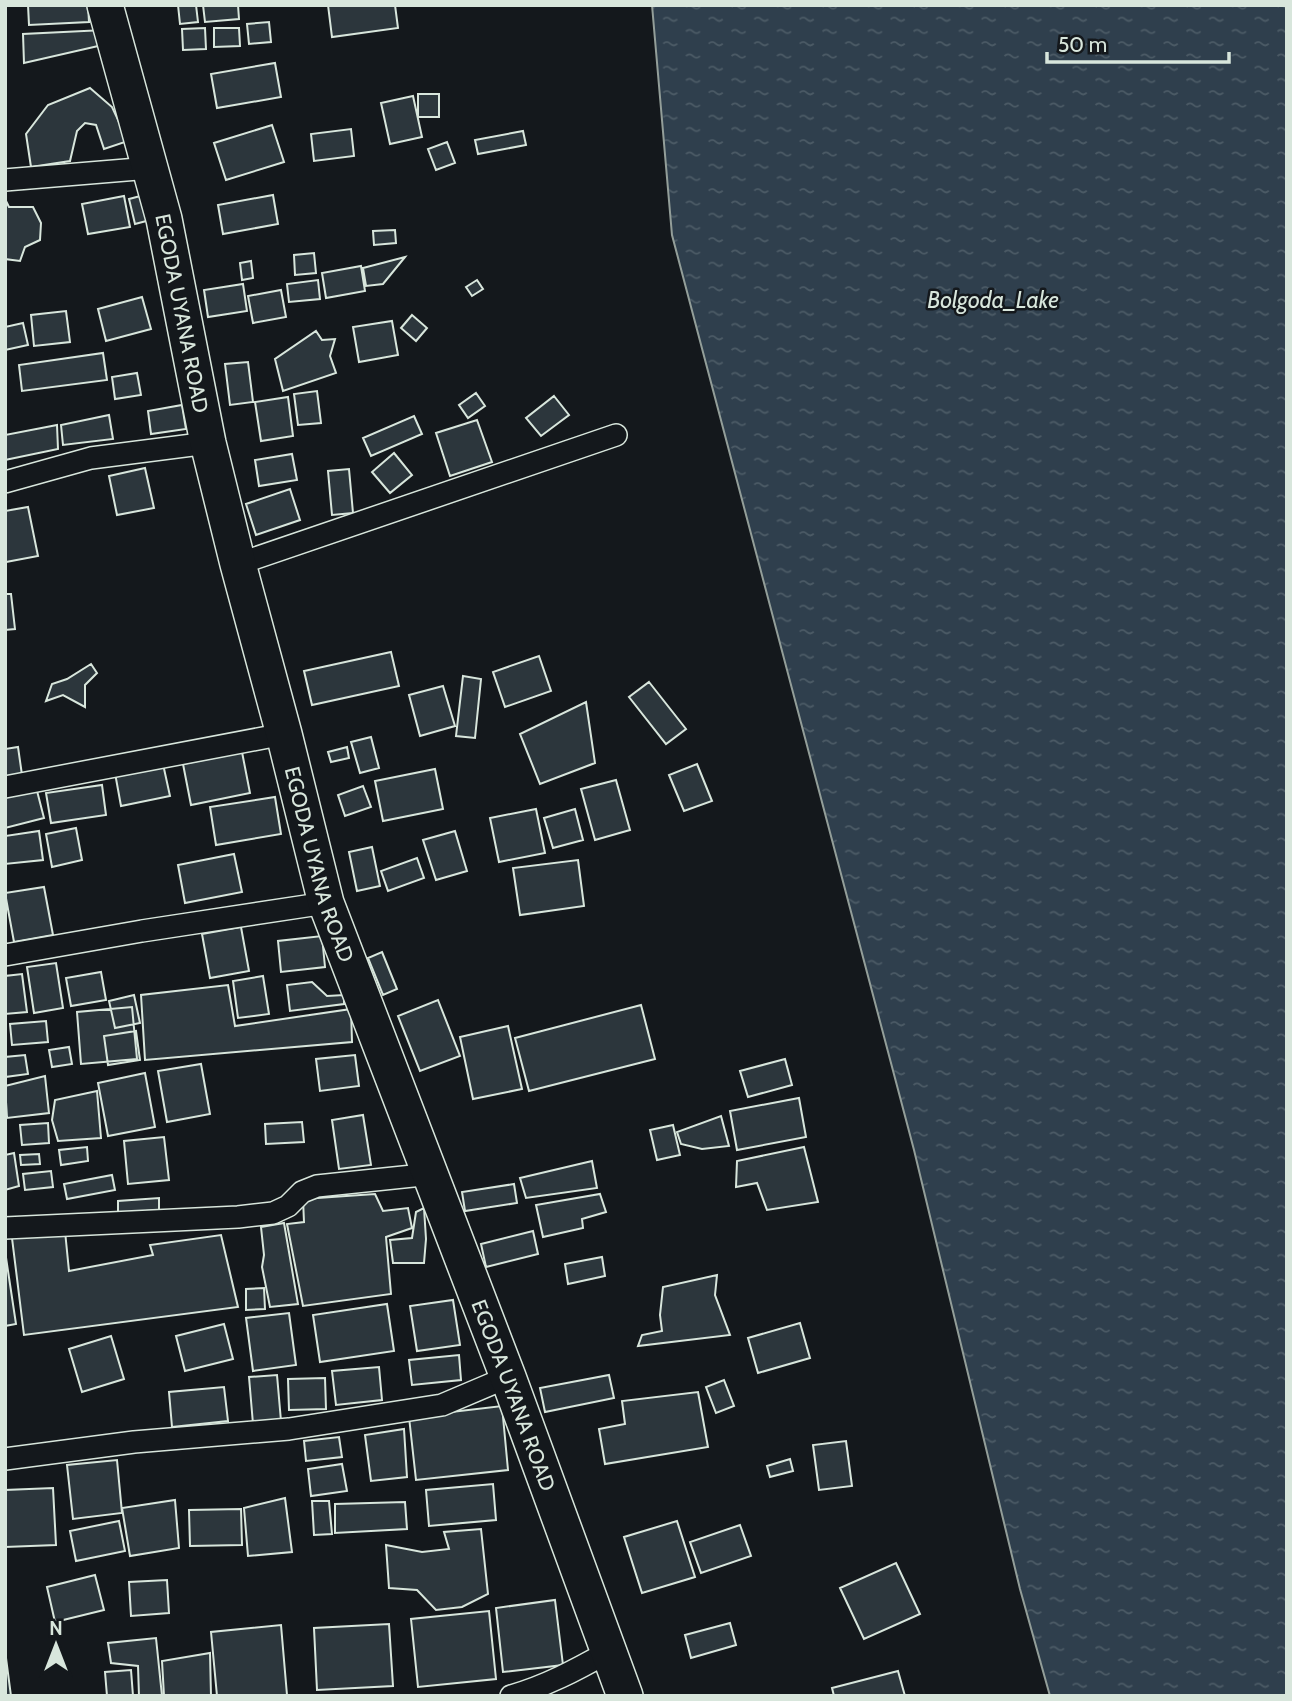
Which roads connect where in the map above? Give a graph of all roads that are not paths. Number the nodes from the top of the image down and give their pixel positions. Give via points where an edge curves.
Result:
1 (105, 5) edge
2 (150, 168) junction
3 (5, 180) edge
4 (616, 435) dead end
5 (208, 443) junction
6 (5, 482) edge
7 (238, 564) junction
8 (284, 734) junction
9 (5, 787) edge
10 (326, 903) junction
11 (5, 955) edge
12 (432, 1174) junction
13 (5, 1228) edge
14 (508, 1377) junction
15 (5, 1459) edge
16 (608, 1651) junction
17 (510, 1696) edge
18 (625, 1696) edge

1 - 2 main road, EGODA UYANA ROAD
2 - 3 street
2 - 5 main road, EGODA UYANA ROAD
4 - 7 street
5 - 6 street via 92,458
5 - 7 main road, EGODA UYANA ROAD
7 - 8 main road, EGODA UYANA ROAD
8 - 9 street
8 - 10 main road, EGODA UYANA ROAD
10 - 11 street
10 - 12 main road, EGODA UYANA ROAD
12 - 13 street via 317,1186 273,1213
12 - 14 main road, EGODA UYANA ROAD
14 - 15 street via 443,1405 289,1429
14 - 16 main road, EGODA UYANA ROAD
16 - 17 street via 571,1674
16 - 18 main road, EGODA UYANA ROAD

